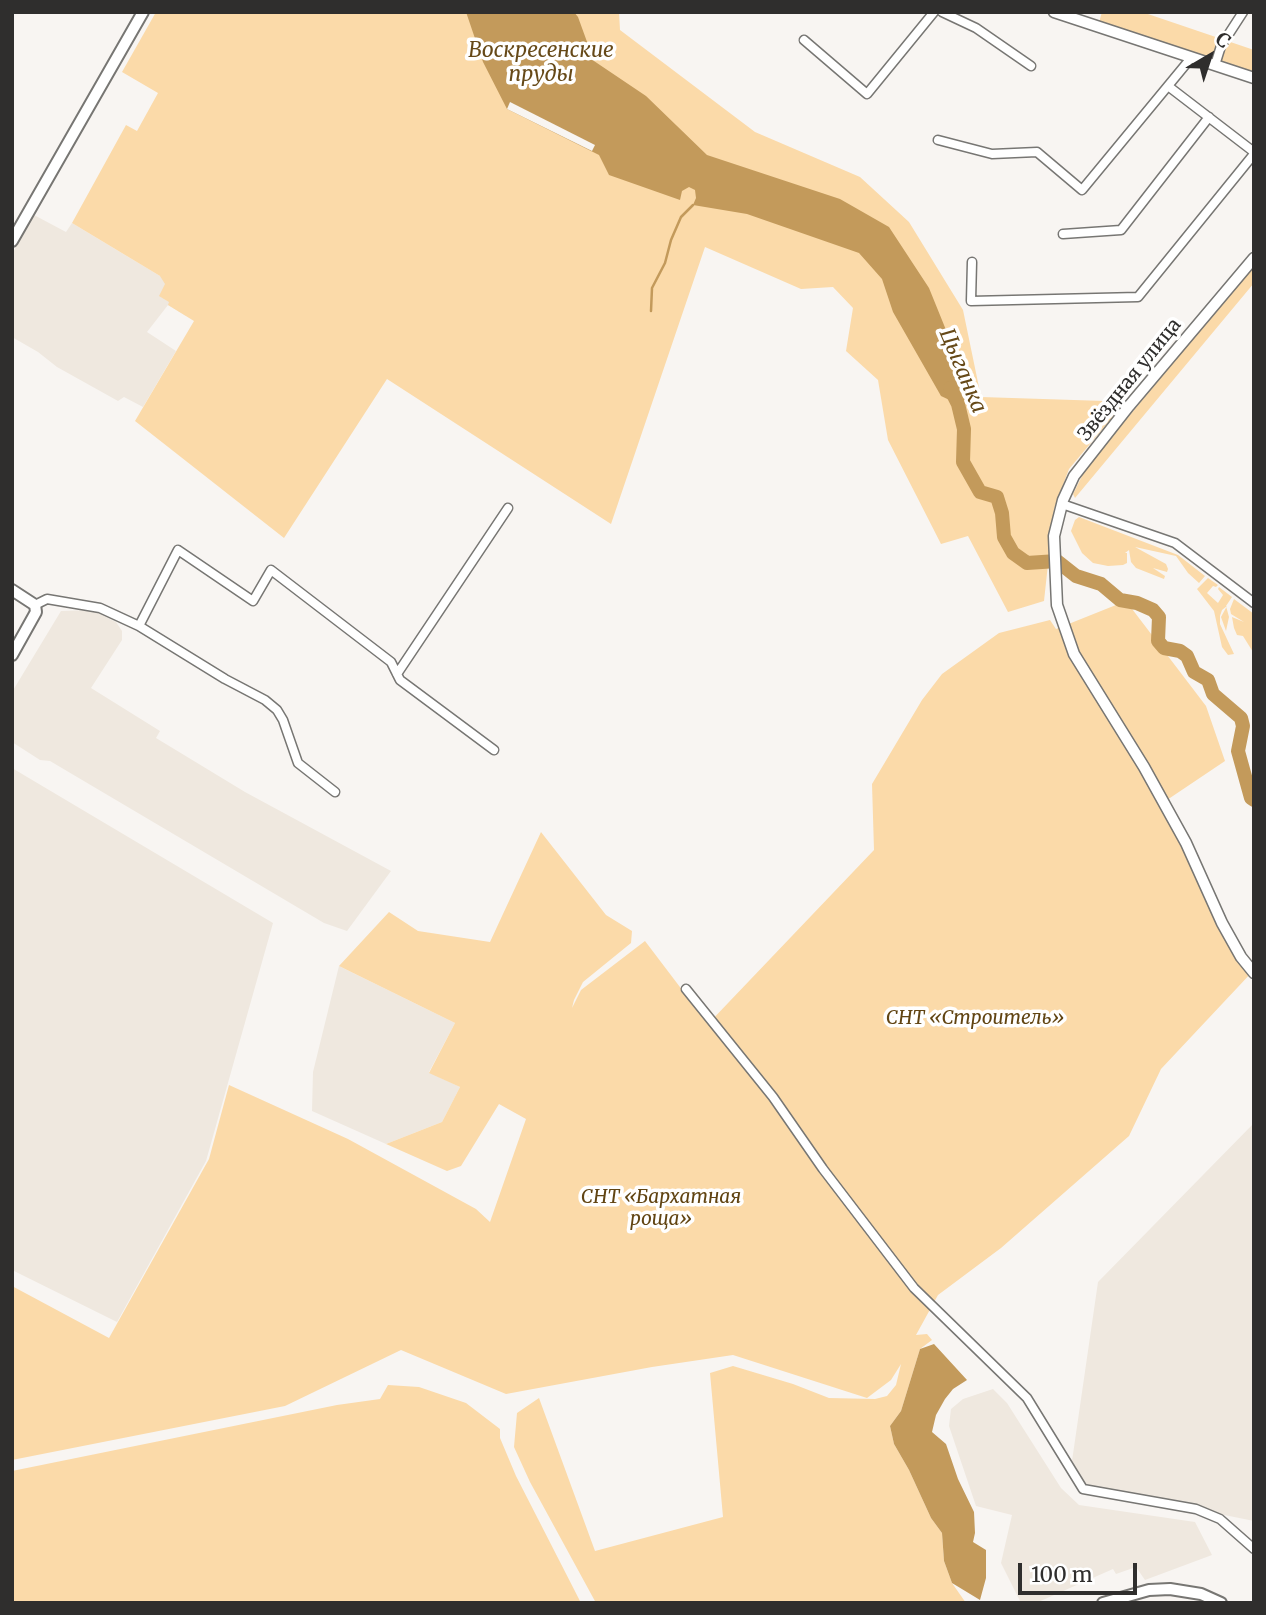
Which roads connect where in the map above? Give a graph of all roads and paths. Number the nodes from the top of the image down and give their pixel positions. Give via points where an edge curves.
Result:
1 (143, 12) edge
2 (934, 12) edge
3 (942, 12) edge
4 (1054, 12) edge
5 (1243, 12) edge
6 (804, 40) dead end
7 (1191, 58) junction
8 (1215, 65) junction
9 (1031, 66) dead end
10 (1254, 78) edge
11 (1168, 86) junction
12 (1209, 117) junction
13 (938, 140) dead end
14 (1254, 153) edge
15 (1063, 234) dead end
16 (12, 241) edge
17 (1254, 258) edge
18 (972, 262) dead end
19 (1062, 504) junction
20 (508, 508) dead end
21 (12, 590) edge
22 (1254, 603) edge
23 (35, 605) junction
24 (139, 626) junction
25 (12, 655) edge
26 (397, 674) junction
27 (494, 750) dead end
28 (335, 792) dead end
29 (1254, 973) edge
30 (686, 989) dead end
31 (1254, 1549) edge
32 (1102, 1603) edge
33 (1221, 1603) edge

1 - 16 main road
2 - 6 street via 867,94
3 - 9 street via 976,28
4 - 7 street
5 - 8 street via 1221,46
7 - 8 street
7 - 11 street
8 - 10 street
11 - 12 street
11 - 13 street via 1082,190 1037,152 992,155
12 - 14 street
12 - 15 street via 1122,230
14 - 18 street via 1138,297 971,301
17 - 19 street, Звёздная улица via 1074,476
19 - 22 street via 1175,543
19 - 29 street, Звёздная улица via 1055,536 1057,605 1074,654 1144,767 1186,843 1222,923
20 - 26 street
21 - 23 main road
23 - 24 street via 47,599 73,602 100,608
23 - 25 main road via 36,612
24 - 26 street via 178,550 253,601 271,570 391,662
24 - 28 street via 271,705 283,720 298,763
26 - 27 street
30 - 31 street via 914,1288 1027,1398 1083,1489 1196,1509 1220,1519
32 - 33 main road via 1170,1589

